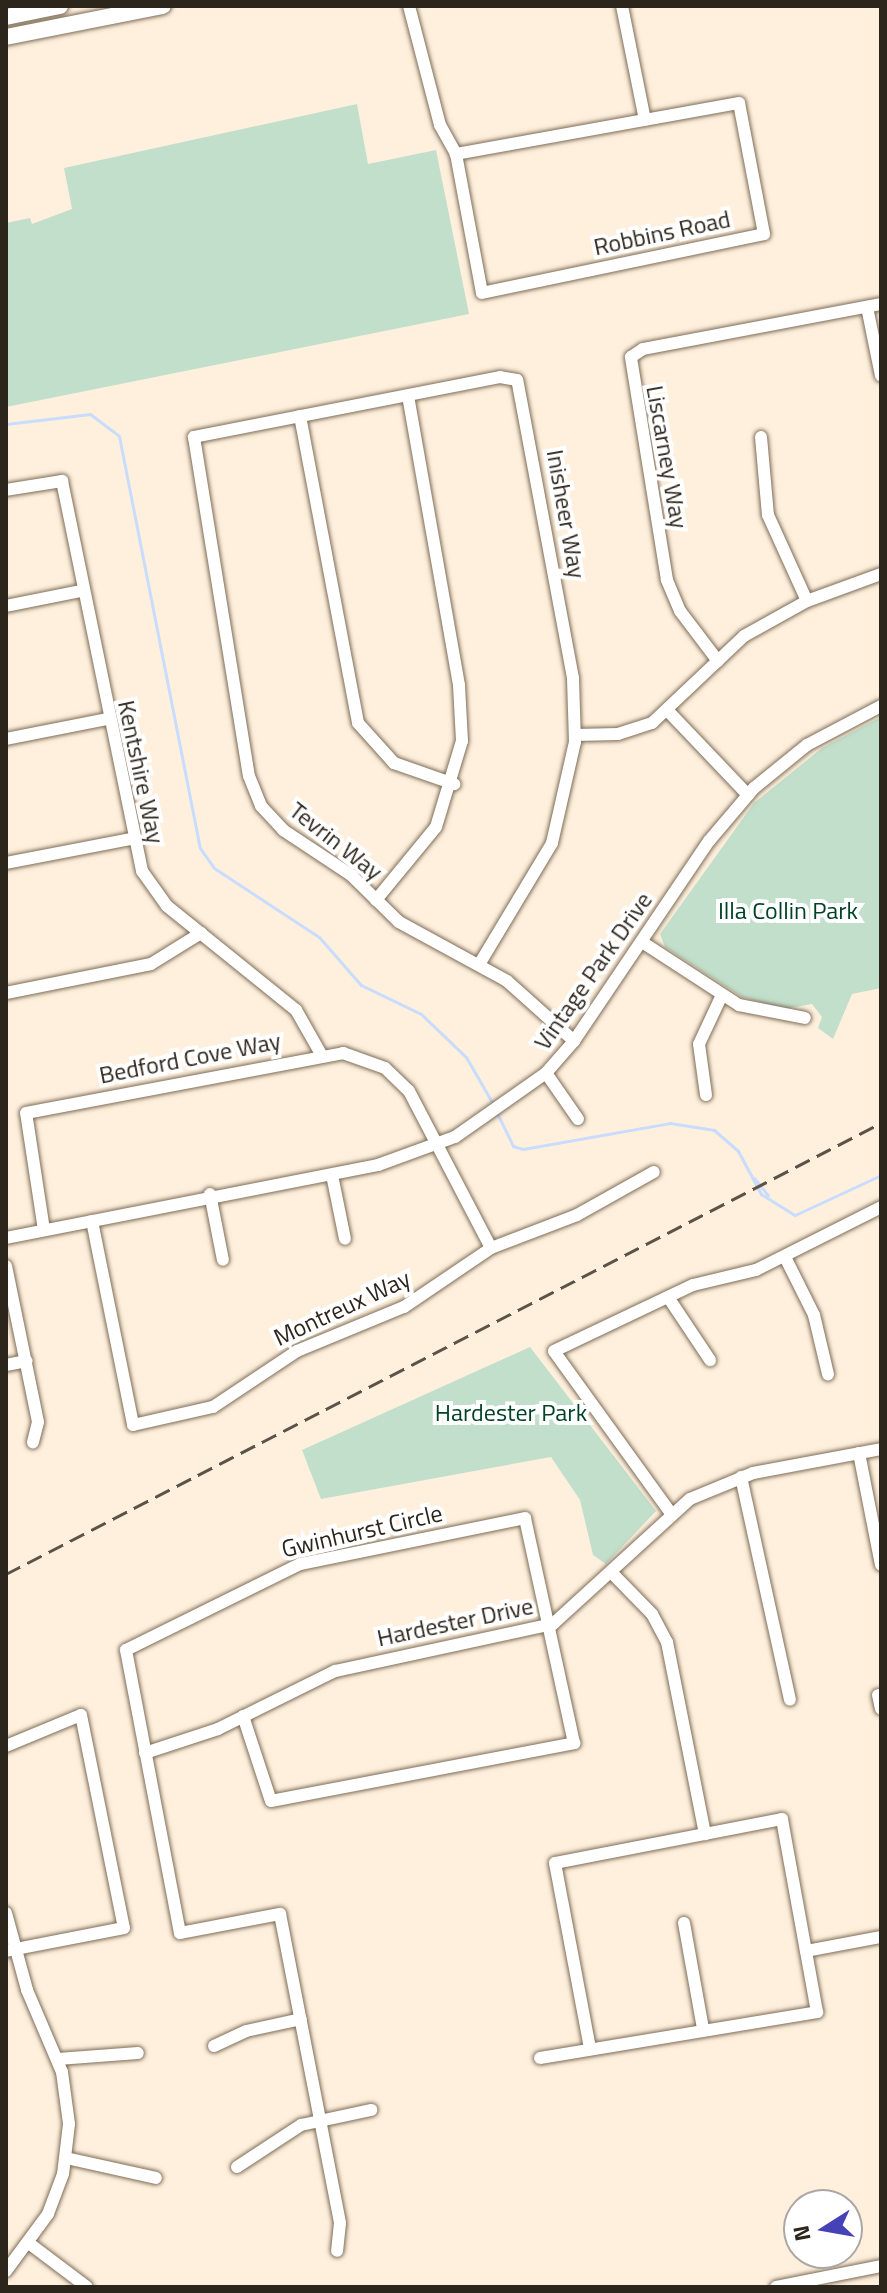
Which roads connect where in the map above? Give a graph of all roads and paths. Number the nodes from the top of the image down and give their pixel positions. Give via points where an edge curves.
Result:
1 (17, 6) edge
2 (163, 6) edge
3 (409, 6) edge
4 (622, 6) edge
5 (48, 7) edge
6 (6, 16) edge
7 (6, 37) edge
8 (645, 120) junction
9 (456, 154) junction
10 (881, 304) edge
11 (867, 307) junction
12 (881, 376) edge
13 (408, 396) junction
14 (300, 416) junction
15 (194, 437) joint
16 (761, 437) dead end
17 (6, 490) edge
18 (881, 574) edge
19 (81, 591) junction
20 (807, 601) junction
21 (6, 606) edge
22 (718, 661) junction
23 (881, 706) edge
24 (668, 711) junction
25 (107, 719) junction
26 (575, 735) junction
27 (6, 739) edge
28 (454, 784) junction
29 (748, 795) junction
30 (131, 839) junction
31 (6, 863) edge
32 (376, 900) junction
33 (201, 933) junction
34 (642, 942) junction
35 (480, 963) junction
36 (6, 993) edge
37 (722, 995) junction
38 (805, 1018) dead end
39 (574, 1041) junction
40 (321, 1054) junction
41 (546, 1073) junction
42 (706, 1095) dead end
43 (578, 1119) dead end
44 (433, 1146) junction
45 (654, 1172) dead end
46 (332, 1175) junction
47 (210, 1194) junction
48 (881, 1207) edge
49 (92, 1221) junction
50 (44, 1230) junction
51 (6, 1238) edge
52 (345, 1239) dead end
53 (491, 1248) junction
54 (785, 1257) junction
55 (223, 1260) dead end
56 (6, 1266) edge
57 (668, 1297) junction
58 (710, 1360) dead end
59 (27, 1361) junction
60 (6, 1365) edge
61 (828, 1374) dead end
62 (33, 1442) dead end
63 (881, 1449) edge
64 (859, 1453) junction
65 (741, 1477) junction
66 (670, 1512) junction
67 (881, 1565) edge
68 (611, 1572) junction
69 (553, 1624) junction
70 (878, 1695) dead end
71 (790, 1700) dead end
72 (881, 1709) edge
73 (243, 1716) junction
74 (6, 1746) edge
75 (145, 1753) junction
76 (705, 1834) junction
77 (6, 1913) edge
78 (684, 1923) dead end
79 (881, 1937) edge
80 (11, 1950) edge
81 (806, 1951) junction
82 (301, 2019) junction
83 (703, 2029) junction
84 (214, 2046) dead end
85 (590, 2049) junction
86 (138, 2053) dead end
87 (540, 2058) dead end
88 (58, 2059) junction
89 (371, 2110) dead end
90 (321, 2118) junction
91 (66, 2158) junction
92 (237, 2167) dead end
93 (156, 2178) dead end
94 (30, 2244) junction
95 (337, 2251) dead end
96 (881, 2266) edge
97 (6, 2271) edge
98 (87, 2287) edge
99 (776, 2287) edge

1 - 6 main road
2 - 7 main road
3 - 9 street, Robbins Road via 440,125
4 - 8 street
5 - 6 main road
8 - 9 street, Robbins Road
8 - 9 street, Robbins Road via 739,103 764,234 482,293
10 - 11 street, Liscarney Way
11 - 12 street
11 - 22 street, Liscarney Way via 643,349 631,357 667,580 680,611
13 - 14 street, Inisheer Way
13 - 26 street, Inisheer Way via 500,377 517,380 573,678
13 - 28 street via 461,696
14 - 15 street, Inisheer Way
14 - 28 street via 358,723 394,763
15 - 32 street, Tevrin Way via 251,786 274,823
16 - 20 street via 768,515
17 - 19 street, Kentshire Way via 62,481
18 - 20 street
19 - 21 street
19 - 25 street, Kentshire Way
20 - 22 street via 744,636
22 - 24 street
23 - 29 street, Vintage Park Drive via 807,745
24 - 26 street via 634,730
24 - 29 street
25 - 27 street
25 - 30 street, Kentshire Way
26 - 35 street, Inisheer Way via 552,843
28 - 32 street via 430,836
29 - 34 street, Vintage Park Drive
30 - 31 street
30 - 33 street, Kentshire Way via 153,890
32 - 35 street, Tevrin Way via 408,927
33 - 36 street via 151,964
33 - 40 street, Kentshire Way via 296,1010
34 - 37 street
34 - 39 street, Vintage Park Drive
35 - 39 street, Tevrin Way via 534,1001
37 - 38 street via 771,1015
37 - 42 street via 699,1044
39 - 41 street, Vintage Park Drive
40 - 44 street, Bedford Cove Way via 354,1055 394,1074 415,1100
40 - 50 street, Bedford Cove Way via 26,1113
41 - 43 street
41 - 44 street, Vintage Park Drive via 485,1119
44 - 46 street, Vintage Park Drive
44 - 53 street, Bedford Cove Way
45 - 53 street via 577,1215
46 - 47 street, Vintage Park Drive
46 - 52 street
47 - 49 street, Vintage Park Drive
47 - 55 street
48 - 54 street
49 - 50 street, Vintage Park Drive
49 - 53 street, Montreux Way via 133,1425 213,1407 297,1351 404,1307
50 - 51 street, Vintage Park Drive
54 - 57 street
54 - 61 street via 814,1315
56 - 59 street
57 - 58 street
57 - 66 street via 554,1351
59 - 60 street
59 - 62 street via 38,1422
63 - 64 street, Hardester Drive
64 - 65 street, Hardester Drive
64 - 67 street
65 - 66 street, Hardester Drive
65 - 71 street
66 - 68 street, Hardester Drive
68 - 69 street, Hardester Drive
68 - 76 street via 646,1606 667,1642
69 - 73 street, Hardester Drive via 335,1671
69 - 73 street via 574,1743 271,1801
69 - 75 street, Gwinhurst Circle via 525,1518 300,1564 126,1650
70 - 72 street
73 - 75 street, Hardester Drive via 197,1739
74 - 80 street via 81,1715 124,1928
75 - 82 street via 180,1933 280,1914
76 - 81 street via 782,1819
76 - 85 street via 555,1863
77 - 80 street
78 - 83 street
79 - 81 street
80 - 88 street
81 - 83 street via 817,2012
82 - 84 street via 246,2031
82 - 90 street
83 - 85 street
85 - 87 street
86 - 88 street
88 - 91 street via 68,2103
89 - 90 street
90 - 92 street via 292,2130
90 - 95 street via 340,2223
91 - 93 street
91 - 94 street via 52,2204
94 - 97 street
94 - 98 street
96 - 99 street

